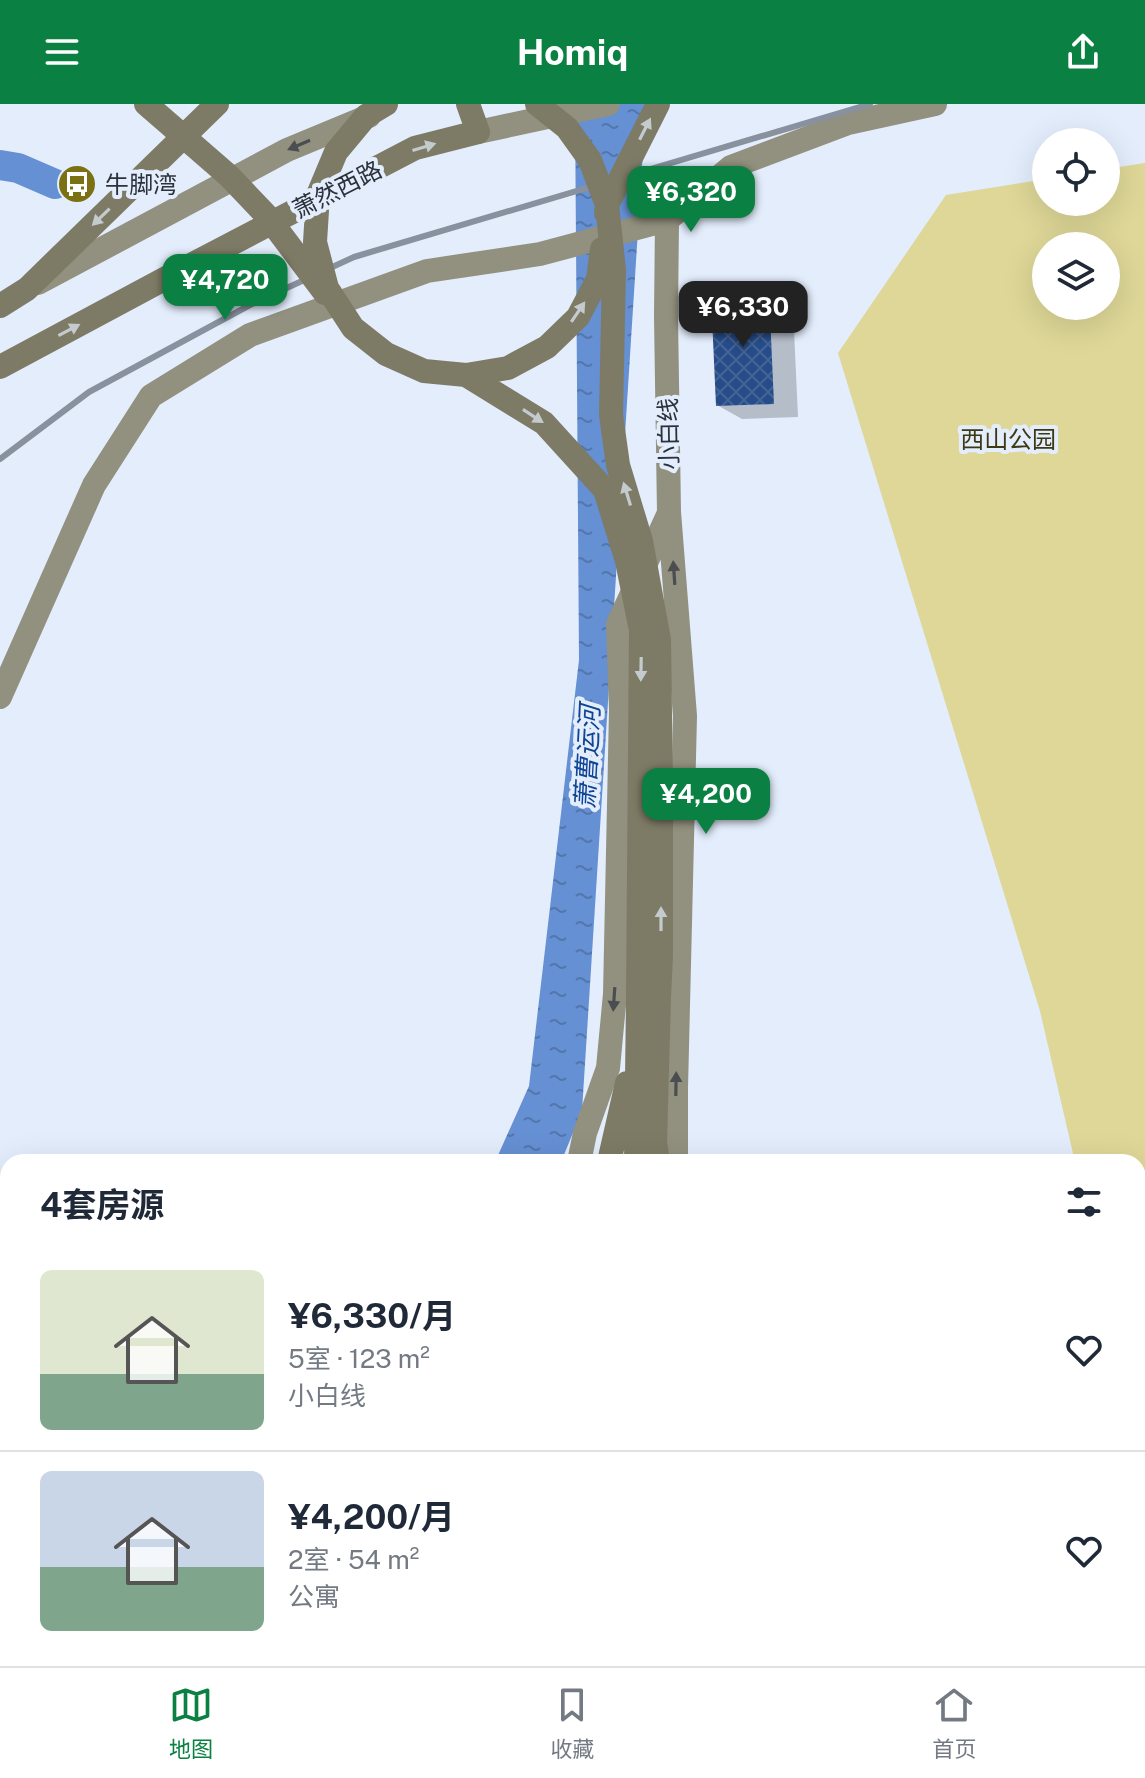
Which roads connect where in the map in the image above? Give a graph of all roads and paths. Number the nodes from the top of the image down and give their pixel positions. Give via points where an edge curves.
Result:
1 (146, 104) edge
2 (217, 104) edge
3 (355, 104) edge
4 (386, 104) edge
5 (397, 104) edge
6 (468, 104) edge
7 (537, 104) edge
8 (608, 104) edge
9 (658, 104) edge
10 (935, 104) edge
11 (478, 132) junction
12 (336, 152) junction
13 (607, 205) junction
14 (667, 220) junction
15 (27, 289) junction
16 (0, 306) edge
17 (353, 328) junction
18 (0, 367) edge
19 (466, 375) junction
20 (669, 512) junction
21 (0, 697) edge
22 (648, 998) junction
23 (638, 1030) junction
24 (581, 1154) edge
25 (611, 1154) edge
26 (636, 1154) edge
27 (658, 1154) edge
28 (676, 1154) edge

1 - 17 main road, bridge via 267,216
2 -> 15 main road
3 - 12 main road
4 - 12 main road, bridge via 366,116
5 -> 15 main road via 287,150
6 - 11 main road
7 - 13 main road, bridge via 567,128 590,160
8 - 11 main road, 萧然西路
13 -> 9 main road, bridge
10 - 14 main road via 848,123 731,167
18 -> 11 main road, 萧然西路 via 415,148
12 - 17 main road, bridge via 318,195 315,242 327,288
19 -> 13 main road, bridge via 508,368 547,347 578,317 598,279
22 -> 13 main road, bridge via 661,956 659,640 611,415 614,270
14 - 20 main road, 小白线
14 - 21 main road via 540,254 427,271 250,335 151,396 94,485
15 - 16 main road
17 - 19 main road, bridge via 386,354 424,371
19 -> 22 main road, bridge via 544,423 605,490 627,561 641,630
20 -> 24 main road via 618,624 615,994 608,1068
28 -> 20 main road, 小白线 via 685,716
22 - 23 main road
22 - 27 main road
23 - 25 main road
23 - 26 main road

